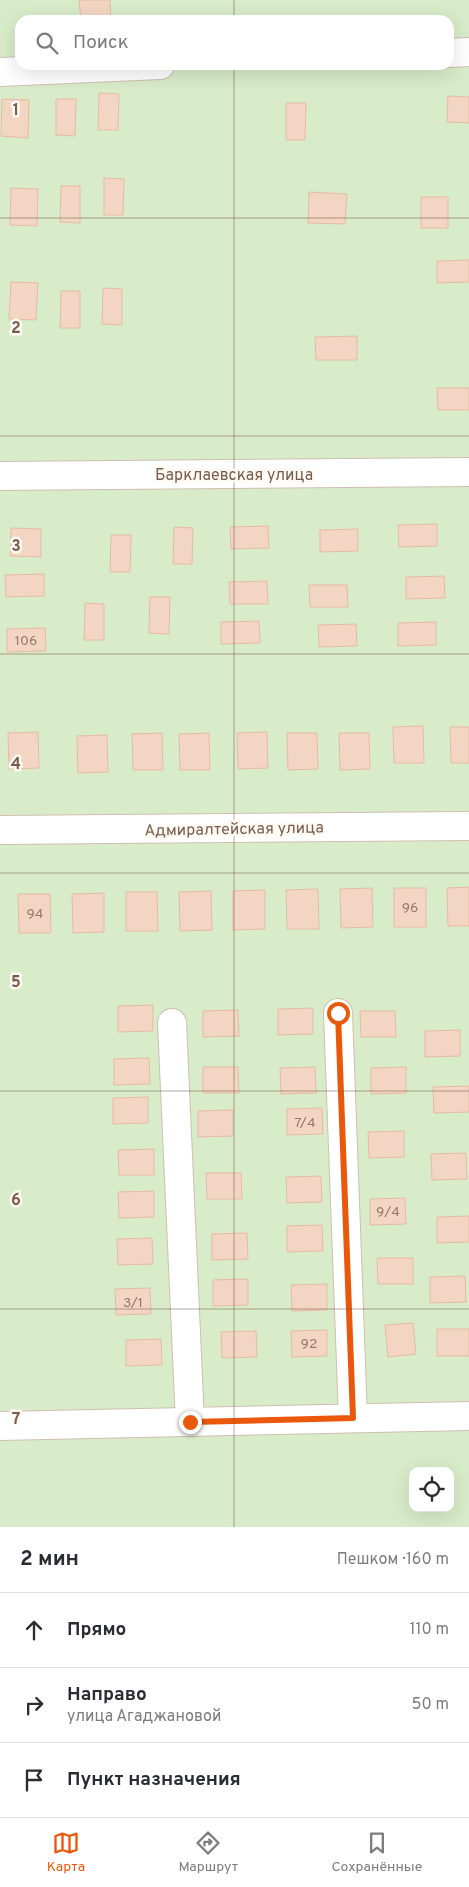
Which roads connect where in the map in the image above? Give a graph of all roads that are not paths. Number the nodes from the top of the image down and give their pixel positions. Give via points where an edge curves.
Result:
1 (469, 52) edge
2 (454, 53) edge
3 (46, 70) edge
4 (0, 72) edge
5 (469, 472) edge
6 (0, 476) edge
7 (469, 826) edge
8 (0, 830) edge
9 (338, 1013) dead end
10 (172, 1023) dead end
11 (469, 1416) edge
12 (353, 1418) junction
13 (190, 1422) junction
14 (0, 1426) edge

1 - 2 street
3 - 4 street
5 - 6 street, Барклаевская улица
7 - 8 street, Адмиралтейская улица
9 - 12 street
10 - 13 street
11 - 12 street
12 - 13 street
13 - 14 street

